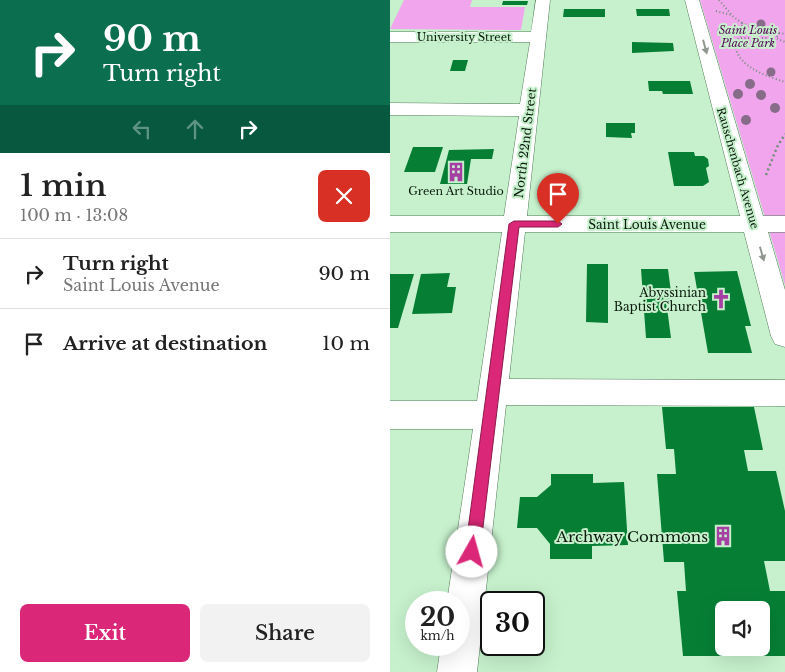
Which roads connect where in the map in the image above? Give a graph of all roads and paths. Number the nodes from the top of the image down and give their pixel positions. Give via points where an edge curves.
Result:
1 (543, 0) edge
2 (692, 0) edge
3 (719, 0) edge
4 (712, 10) dead end
5 (731, 15) junction
6 (742, 23) junction
7 (778, 33) junction
8 (785, 34) edge
9 (390, 37) edge
10 (538, 37) junction
11 (741, 38) junction
12 (776, 38) junction
13 (785, 42) edge
14 (785, 82) edge
15 (390, 109) edge
16 (529, 110) junction
17 (785, 134) edge
18 (765, 177) dead end
19 (390, 224) edge
20 (514, 224) junction
21 (754, 224) junction
22 (785, 224) edge
23 (785, 336) edge
24 (785, 393) edge
25 (491, 404) junction
26 (390, 415) edge
27 (457, 672) edge

1 - 10 street, North 22nd Street
2 -> 21 street, Rauschenbach Avenue
3 - 5 path
4 - 5 path
5 - 6 path
6 - 7 path
6 - 11 path
7 - 8 path
7 - 12 path
9 - 10 street, University Street
10 - 16 street, North 22nd Street
11 - 12 path
11 - 14 path via 735,47 744,62 762,74
12 - 13 path
15 - 16 street
16 - 20 street, North 22nd Street
17 - 18 path
19 - 20 street, Saint Louis Avenue
20 - 21 street, Saint Louis Avenue
20 - 25 street, North 22nd Street
21 - 22 street, Saint Louis Avenue
21 -> 23 street, Rauschenbach Avenue
24 - 25 street
25 - 26 street
25 - 27 street, North 22nd Street

